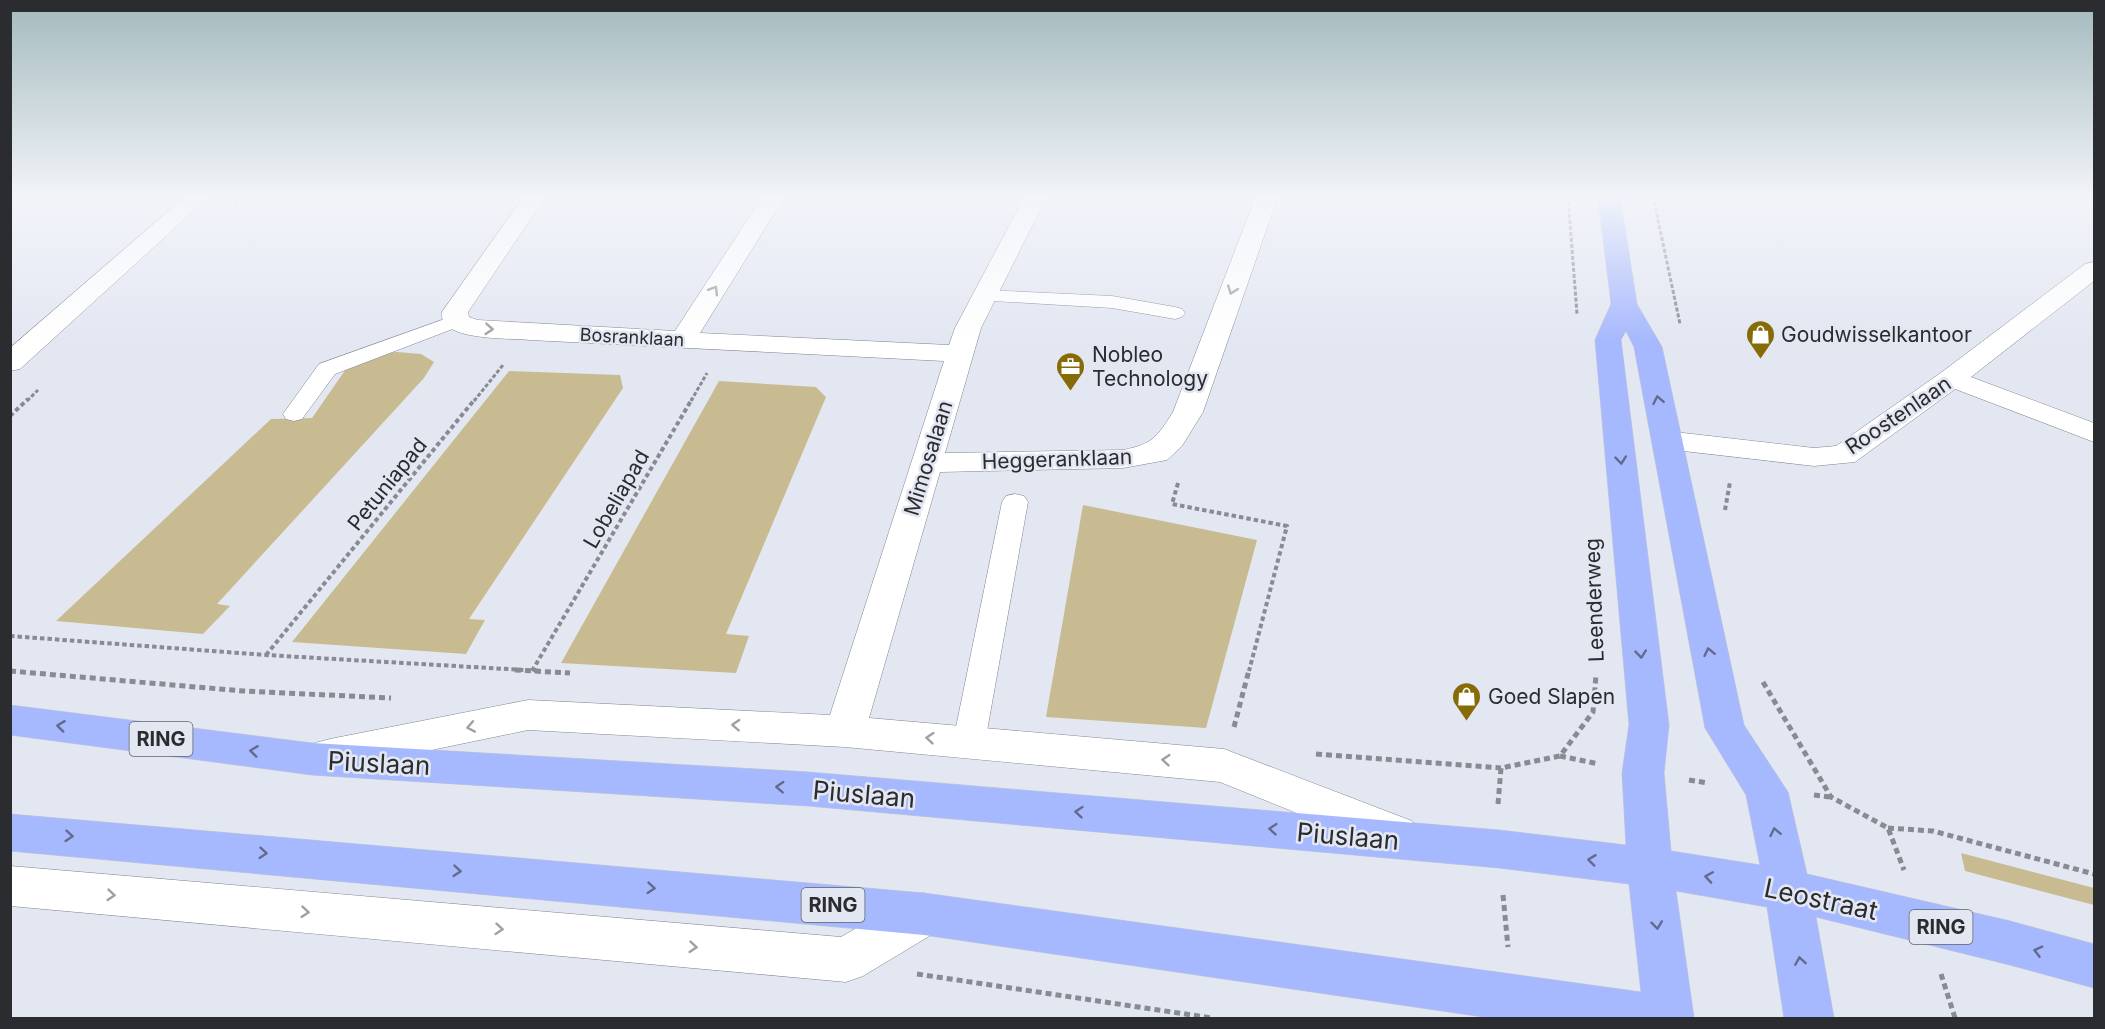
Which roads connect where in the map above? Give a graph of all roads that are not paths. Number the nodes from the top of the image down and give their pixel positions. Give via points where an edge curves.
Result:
1 (144, 244) edge
2 (501, 244) edge
3 (743, 244) edge
4 (1011, 244) edge
5 (1249, 244) edge
6 (1616, 244) edge
7 (2094, 269) edge
8 (984, 296) junction
9 (1624, 304) junction
10 (1175, 314) dead end
11 (456, 321) junction
12 (683, 339) junction
13 (959, 354) junction
14 (10, 363) edge
15 (1952, 378) junction
16 (294, 414) dead end
17 (2094, 433) edge
18 (1666, 440) junction
19 (928, 463) junction
20 (1015, 501) dead end
21 (10, 720) edge
22 (845, 730) junction
23 (969, 742) junction
24 (312, 759) junction
25 (10, 832) edge
26 (1414, 841) junction
27 (1650, 867) junction
28 (10, 886) edge
29 (1788, 890) junction
30 (924, 914) junction
31 (2094, 966) edge
32 (1651, 1018) edge
33 (1669, 1018) edge
34 (1809, 1018) edge

1 - 14 street
2 - 11 street via 455,312
12 -> 3 street
4 - 8 street, Mimosalaan
5 -> 19 street, Heggeranklaan via 1188,412 1171,440 1156,453 1123,459
6 - 9 main road
7 - 15 street, Roostenlaan
8 - 10 lane via 1112,302
8 - 13 street, Mimosalaan
18 -> 9 main road via 1648,347
9 -> 27 main road, Leenderweg via 1608,340 1649,725 1643,773
11 -> 12 street, Bosranklaan via 474,328
11 - 16 lane via 327,369
12 - 13 street, Bosranklaan
13 - 19 street, Mimosalaan
15 - 17 street
15 - 18 street, Roostenlaan via 1844,455 1814,457
29 -> 18 main road via 1767,792 1725,728
19 - 22 street, Mimosalaan
20 - 23 lane
24 -> 21 main road, Piuslaan / RING
23 -> 22 street, Piuslaan
22 -> 24 street, Piuslaan via 528,715
26 -> 23 street, Piuslaan via 1224,766
26 -> 24 main road, Piuslaan / RING via 808,789
25 -> 30 main road, RING
27 -> 26 main road, Piuslaan / RING
29 -> 27 main road, Leostraat / RING
27 -> 33 main road, Leenderweg
28 -> 30 street via 846,960
31 -> 29 main road, Leostraat / RING
34 -> 29 main road
30 - 32 main road, RING

